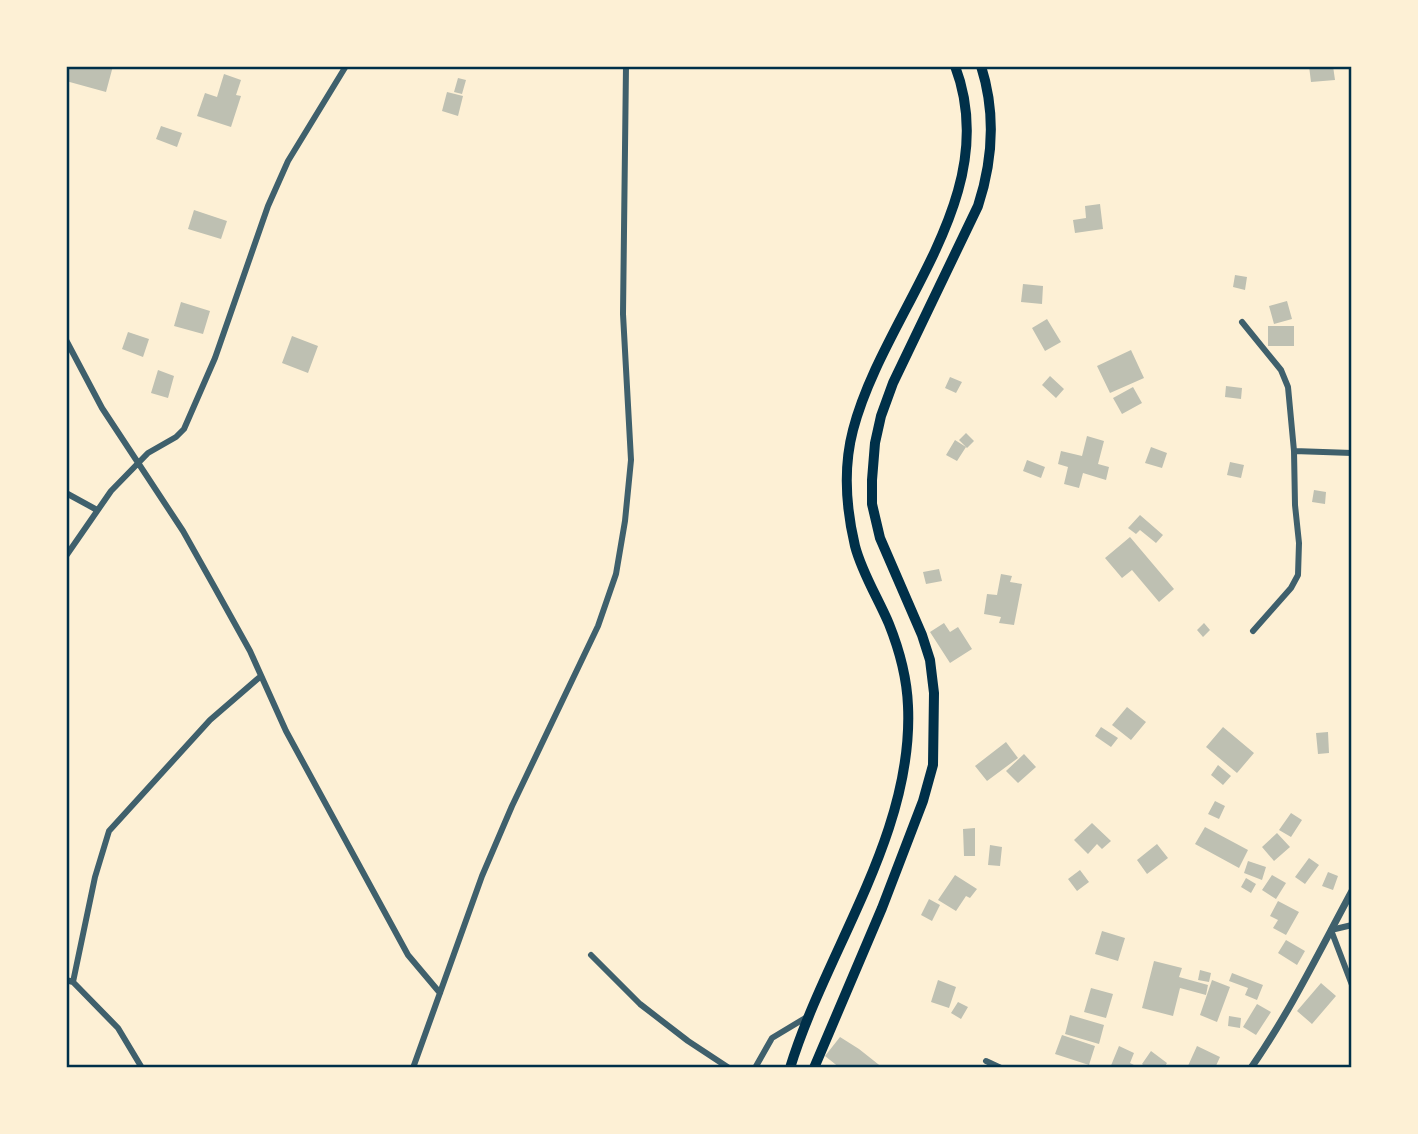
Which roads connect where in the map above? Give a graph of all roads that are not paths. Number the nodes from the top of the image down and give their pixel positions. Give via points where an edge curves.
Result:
1 (346, 66) edge
2 (626, 66) edge
3 (955, 66) edge
4 (981, 66) edge
5 (1242, 322) dead end
6 (66, 340) edge
7 (1294, 451) junction
8 (1352, 453) edge
9 (138, 463) junction
10 (66, 493) edge
11 (97, 510) junction
12 (66, 556) edge
13 (1253, 631) dead end
14 (261, 676) junction
15 (1352, 891) edge
16 (1352, 925) edge
17 (1331, 930) junction
18 (591, 955) dead end
19 (70, 981) edge
20 (1352, 985) edge
21 (440, 993) junction
22 (807, 1017) junction
23 (986, 1061) dead end
24 (142, 1068) edge
25 (413, 1068) edge
26 (729, 1068) edge
27 (755, 1068) edge
28 (790, 1068) edge
29 (814, 1068) edge
30 (1001, 1068) edge
31 (1251, 1068) edge

1 - 9 street via 273,194 194,411 176,438
2 - 21 street via 623,314 631,460 616,575 598,626 482,876
3 - 22 highway via 966,114 966,158 958,194 868,386 845,470 856,547 900,659 908,706 906,760 897,803 861,900
4 - 29 highway via 991,118 987,178 893,383 875,443 872,480 880,538 930,660 933,765 883,908
5 - 7 street via 1281,370 1288,387
6 - 9 street
7 - 8 street
7 - 13 street via 1298,575
9 - 11 street
9 - 14 street via 183,531
10 - 11 street
11 - 12 street
14 - 19 street via 210,720 109,831
14 - 21 street via 286,731 408,955
15 - 17 street
16 - 17 street
17 - 20 street
17 - 31 street
18 - 26 street via 640,1004
19 - 24 street via 118,1028
21 - 25 street
22 - 27 street via 772,1038
22 - 28 highway
23 - 30 street

